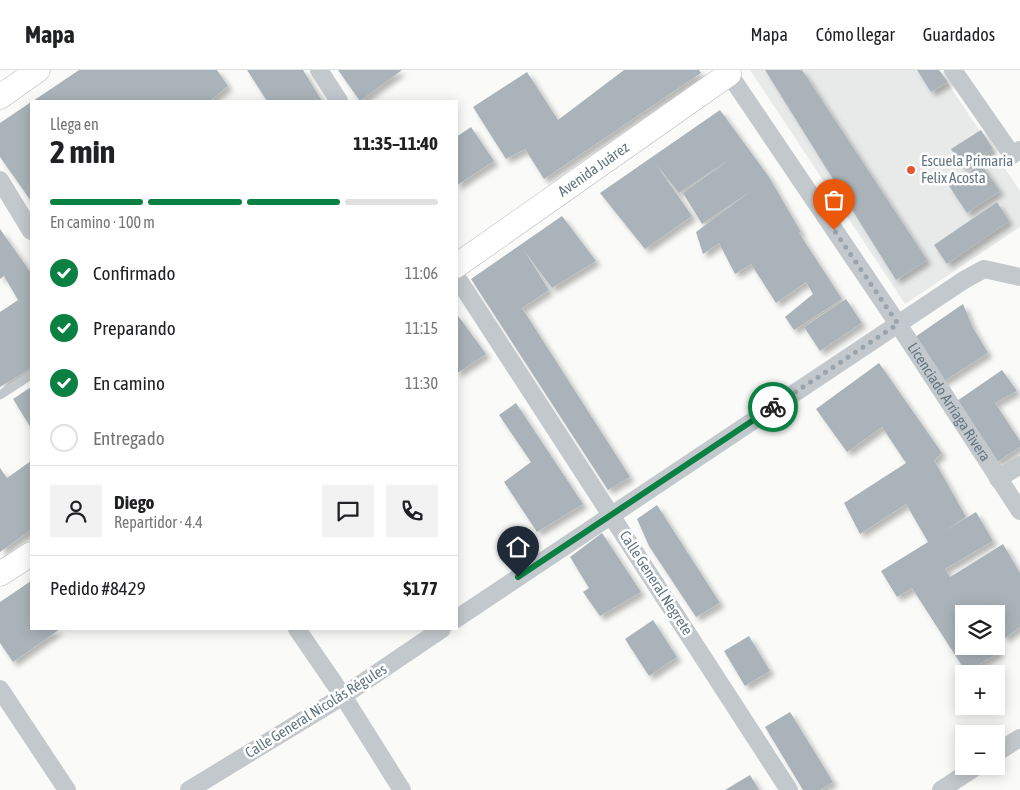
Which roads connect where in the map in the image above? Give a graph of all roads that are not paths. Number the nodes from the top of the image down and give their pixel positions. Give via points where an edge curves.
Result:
1 (38, 70) edge
2 (319, 70) edge
3 (953, 70) edge
4 (728, 72) edge
5 (0, 97) edge
6 (338, 100) edge
7 (1020, 150) edge
8 (0, 180) edge
9 (30, 229) edge
10 (458, 265) edge
11 (1020, 278) edge
12 (458, 279) edge
13 (898, 324) junction
14 (30, 376) edge
15 (0, 395) edge
16 (1020, 465) edge
17 (998, 479) junction
18 (1020, 511) edge
19 (612, 513) junction
20 (30, 555) edge
21 (0, 574) edge
22 (458, 618) edge
23 (298, 630) edge
24 (441, 630) edge
25 (0, 689) edge
26 (343, 696) junction
27 (1020, 738) edge
28 (1005, 747) edge
29 (964, 775) edge
30 (67, 790) edge
31 (189, 790) edge
32 (402, 790) edge
33 (789, 790) edge
34 (941, 790) edge

1 - 5 street
2 - 6 street
3 - 7 street via 1012,155
4 - 10 street, Avenida Juárez
4 - 13 street, Licenciado Arriaga Rivera
8 - 9 street
11 - 13 street via 984,269
12 - 19 street, Calle General Negrete
13 - 17 street, Licenciado Arriaga Rivera
13 - 19 street
14 - 15 lane
16 - 17 street
17 - 18 street, Licenciado Arriaga Rivera
19 - 22 street
19 - 33 street, Calle General Negrete
20 - 21 street
23 - 26 street
24 - 26 street, Calle General Nicolás Régules
25 - 30 street
26 - 31 street, Calle General Nicolás Régules
26 - 32 street
27 - 28 street
29 - 34 street

